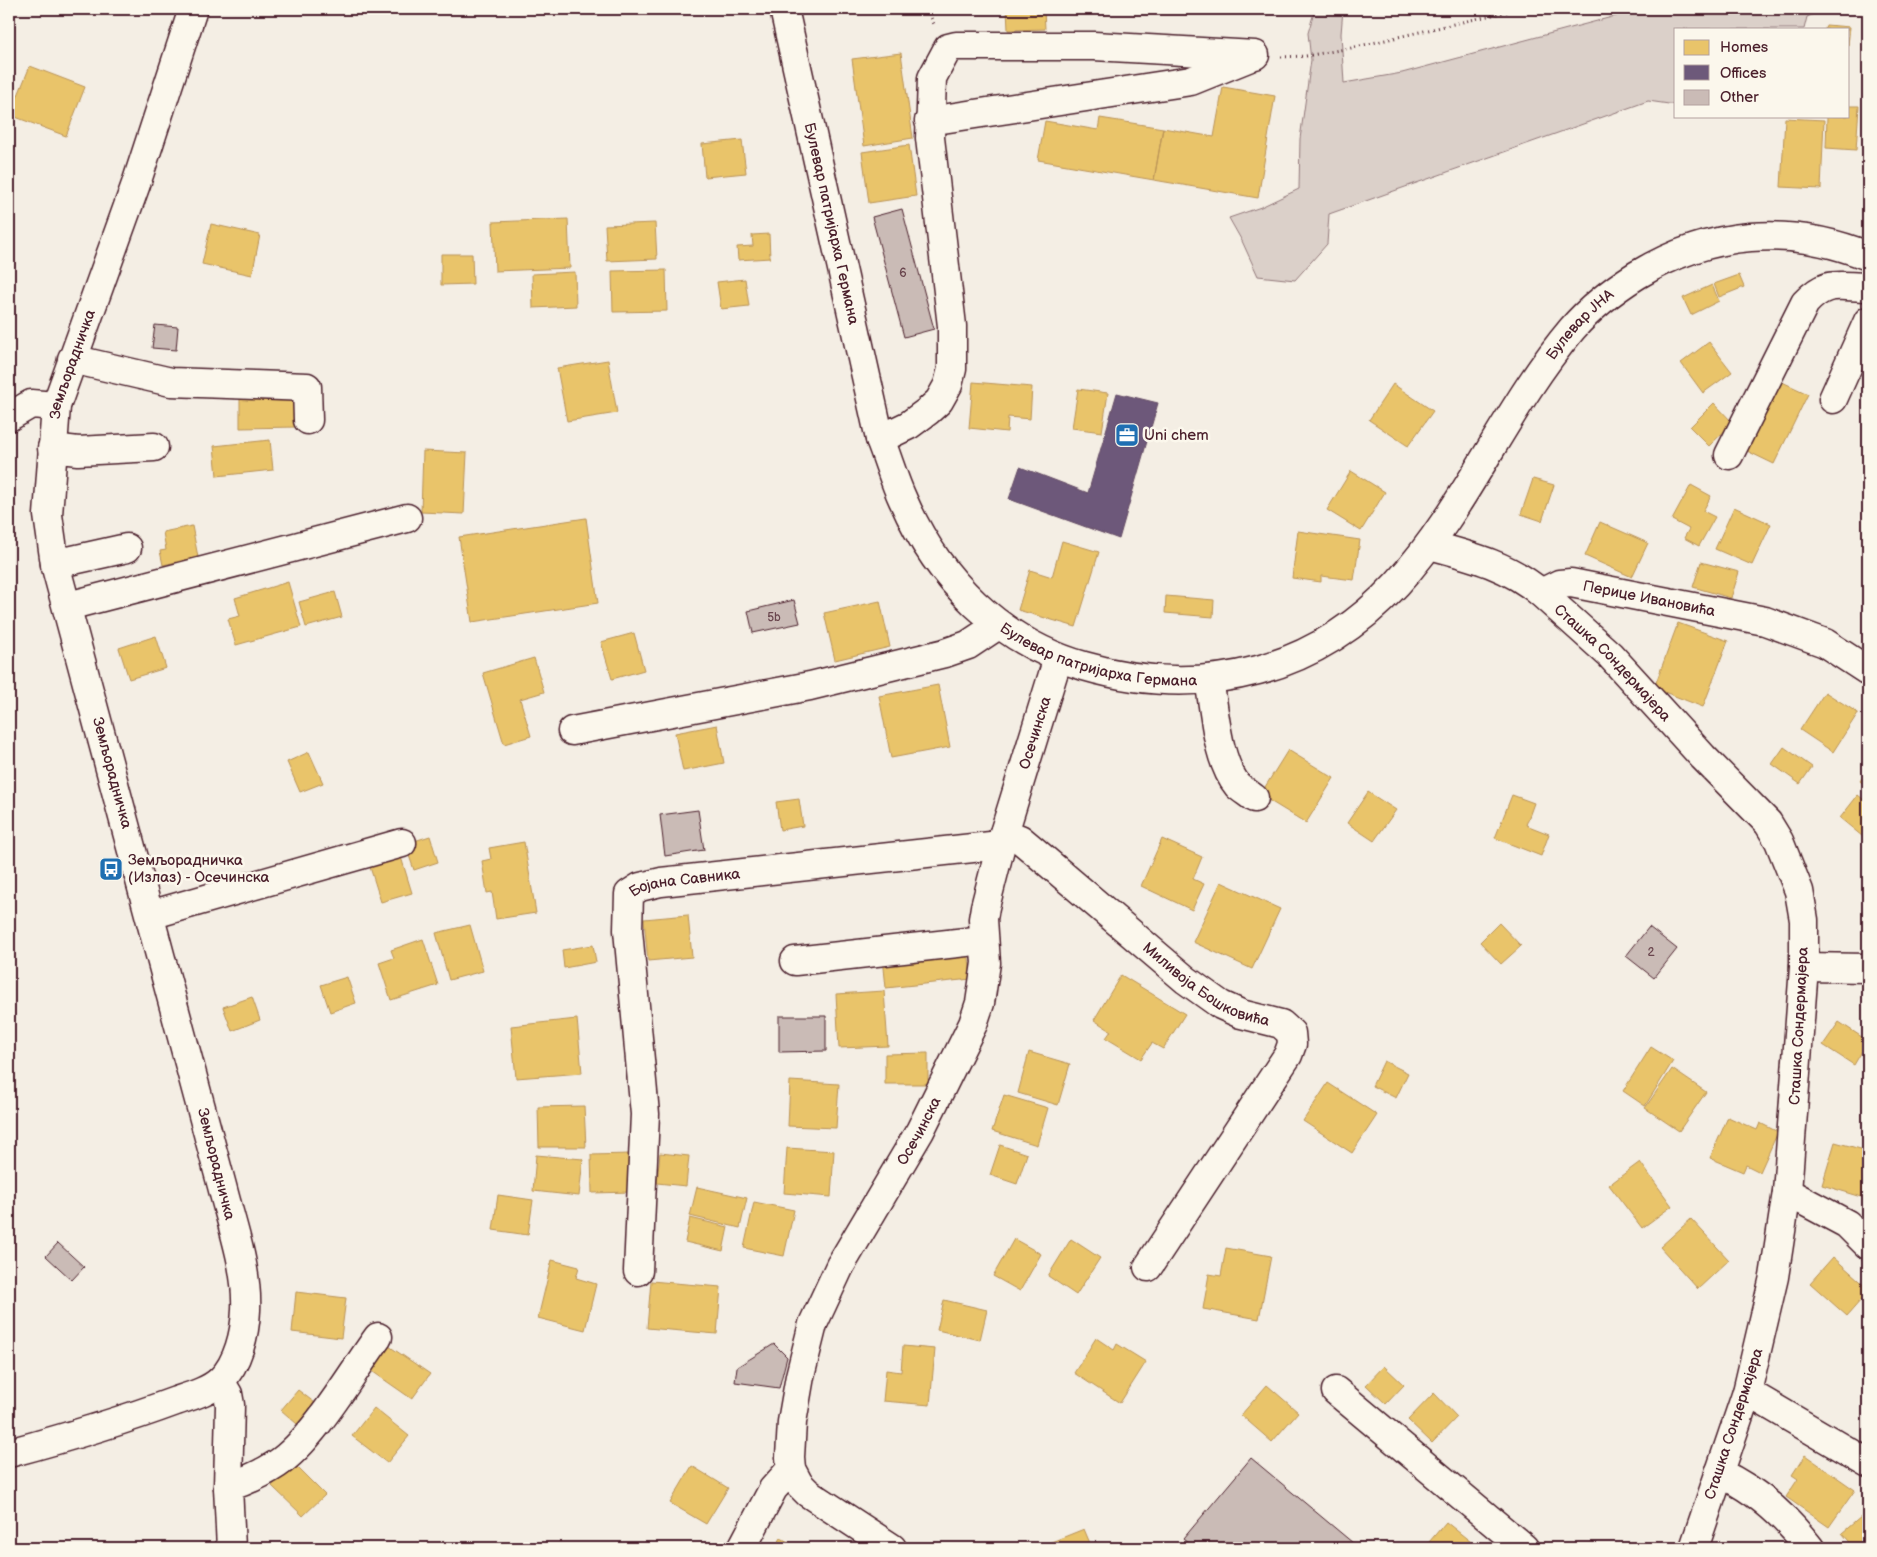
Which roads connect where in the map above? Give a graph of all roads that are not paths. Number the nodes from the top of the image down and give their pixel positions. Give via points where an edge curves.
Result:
1 (193, 9) edge
2 (784, 9) edge
3 (930, 121) junction
4 (1868, 256) edge
5 (1868, 286) edge
6 (1868, 321) edge
7 (72, 359) junction
8 (1833, 399) dead end
9 (26, 404) edge
10 (308, 420) dead end
11 (880, 439) junction
12 (154, 447) dead end
13 (52, 448) junction
14 (1730, 455) dead end
15 (407, 518) dead end
16 (1430, 545) junction
17 (127, 548) dead end
18 (55, 564) junction
19 (1397, 583) joint
20 (1541, 593) junction
21 (68, 606) junction
22 (998, 625) junction
23 (1058, 658) junction
24 (1868, 670) edge
25 (1209, 680) junction
26 (572, 731) dead end
27 (1254, 798) dead end
28 (1002, 839) junction
29 (402, 843) dead end
30 (150, 914) junction
31 (984, 940) junction
32 (795, 961) dead end
33 (1804, 967) junction
34 (1868, 968) edge
35 (1787, 1192) junction
36 (1868, 1245) edge
37 (1148, 1266) dead end
38 (638, 1271) dead end
39 (378, 1337) dead end
40 (220, 1381) junction
41 (1336, 1391) dead end
42 (1747, 1392) junction
43 (9, 1453) edge
44 (1868, 1463) edge
45 (791, 1469) junction
46 (1718, 1473) junction
47 (228, 1487) junction
48 (231, 1548) edge
49 (742, 1548) edge
50 (892, 1548) edge
51 (1524, 1548) edge
52 (1694, 1548) edge
53 (1810, 1548) edge

1 - 7 street, Земљорадничка via 136,184
2 - 11 street, Булевар патријарха Германа
3 - 3 street via 932,78 948,48 956,46 1094,46 1255,55 1190,81
3 - 11 street via 930,155 952,326 952,370 948,385 933,406 909,425
4 - 16 street, Булевар ЈНА via 1814,240 1730,238 1697,246 1662,260 1608,294 1573,328 1539,374
5 - 14 street via 1828,286 1816,291 1805,303
6 - 8 street
7 - 9 street, Земљорадничка
7 - 10 street via 171,382 308,387
9 - 13 street, Земљорадничка
11 - 22 street, Булевар патријарха Германа via 902,499 933,556 967,598
12 - 13 street via 78,451
13 - 18 street, Земљорадничка via 48,515
15 - 21 street
16 - 19 street, Булевар ЈНА
16 - 20 street via 1502,566
17 - 18 street
18 - 21 street, Земљорадничка
19 - 25 street, Булевар патријарха Германа via 1366,615 1313,649 1282,663
20 - 24 street, Перице Ивановића via 1560,584 1571,583 1765,622 1825,643
20 - 33 street, Сташка Сондермајера via 1610,655 1768,824 1780,841 1799,891 1804,920
21 - 30 street, Земљорадничка
22 - 23 street, Булевар патријарха Германа
22 - 26 street via 968,645 945,653 810,686
23 - 25 street, Булевар патријарха Германа via 1130,677 1186,682
23 - 28 street, Осечинска
25 - 27 street via 1229,771 1239,786
28 - 31 street, Осечинска via 985,907
28 - 37 street, Миливоја Бошковића via 1020,839 1221,1006 1281,1024 1291,1033 1292,1044 1285,1060
28 - 38 street, Бојана Савника via 661,882 640,887 629,894 628,930 645,1114
29 - 30 street
30 - 40 street, Земљорадничка via 222,1186 246,1295 240,1347
31 - 32 street
31 - 45 street, Осечинска via 985,979 980,1003 964,1044 920,1131 840,1266 813,1324 792,1422
33 - 34 street
33 - 35 street, Сташка Сондермајера
35 - 36 street via 1847,1224
35 - 42 street, Сташка Сондермајера via 1774,1277
39 - 47 street via 294,1450 255,1478
40 - 43 street, Земљорадничка via 160,1407
40 - 47 street via 230,1405
41 - 51 street
42 - 44 street
42 - 46 street, Сташка Сондермајера
45 - 49 street via 773,1489
45 - 50 street via 808,1493
46 - 52 street, Сташка Сондермајера
46 - 53 street via 1737,1481 1766,1501
47 - 48 street

